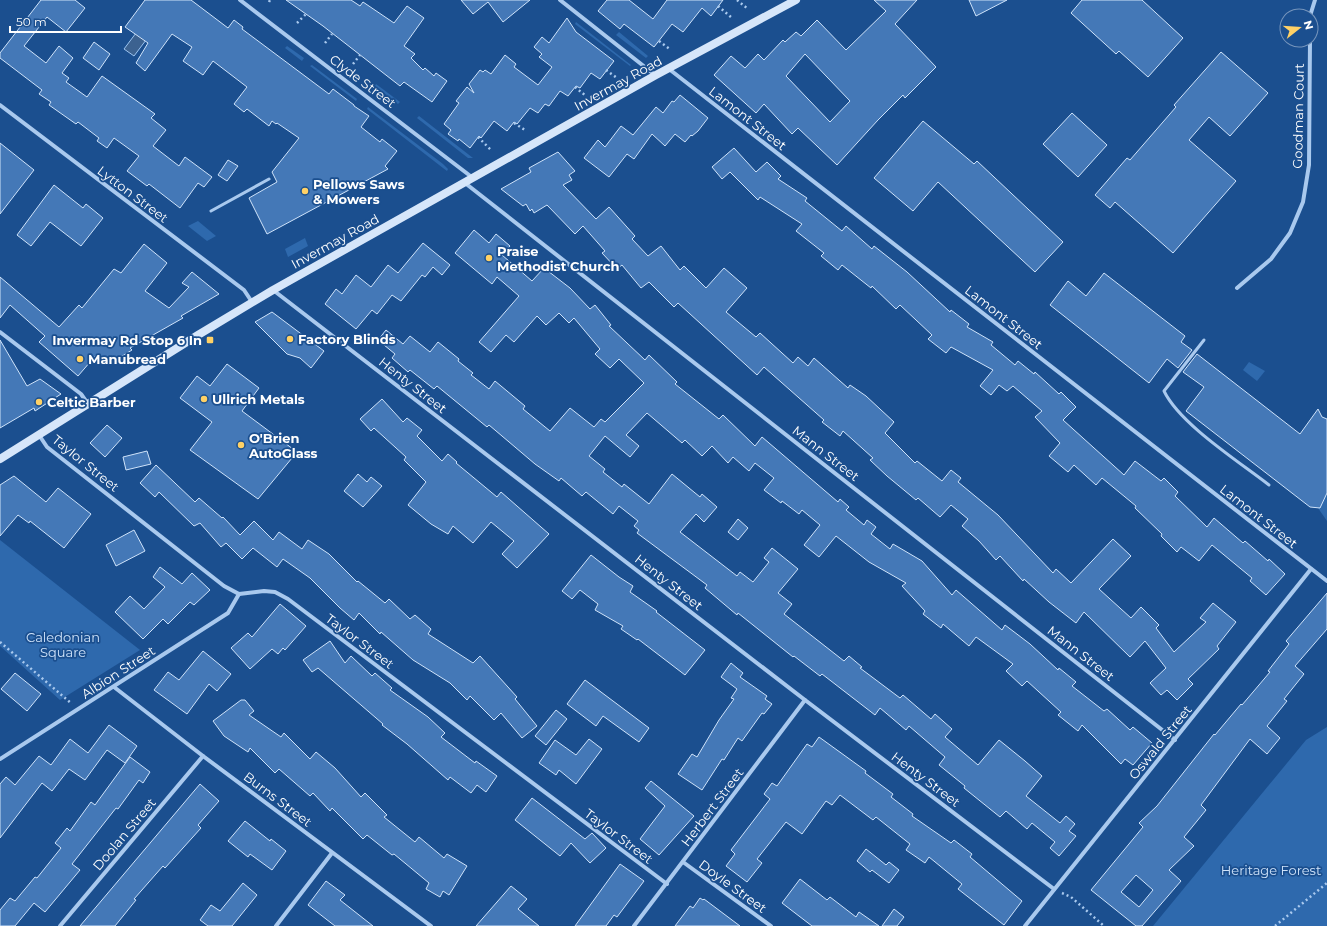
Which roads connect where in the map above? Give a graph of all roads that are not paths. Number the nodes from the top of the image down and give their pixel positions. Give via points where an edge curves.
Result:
1 (240, 0) edge
2 (560, 0) edge
3 (796, 0) edge
4 (1310, 48) edge
5 (668, 68) junction
6 (656, 75) junction
7 (0, 105) edge
8 (474, 178) junction
9 (269, 179) dead end
10 (465, 182) junction
11 (211, 211) dead end
12 (1237, 288) dead end
13 (273, 290) junction
14 (252, 302) junction
15 (0, 332) edge
16 (1204, 340) dead end
17 (88, 404) junction
18 (39, 435) junction
19 (0, 459) edge
20 (1269, 485) dead end
21 (1311, 569) junction
22 (1327, 581) edge
23 (239, 594) junction
24 (114, 686) junction
25 (806, 700) junction
26 (1175, 740) junction
27 (203, 756) junction
28 (0, 759) edge
29 (332, 853) junction
30 (683, 862) junction
31 (667, 884) junction
32 (1054, 889) junction
33 (60, 926) edge
34 (276, 926) edge
35 (431, 926) edge
36 (634, 926) edge
37 (771, 926) edge
38 (1025, 926) edge

1 - 8 street, Clyde Street
2 - 6 street
3 - 5 main road, Invermay Road
4 - 12 street, Goodman Court via 1309,165 1303,202 1290,234 1271,260
5 - 6 main road, Invermay Road
5 - 21 street, Lamont Street
6 - 8 main road, Invermay Road
7 - 14 street, Lytton Street via 244,290
8 - 10 main road, Invermay Road
9 - 11 lane
10 - 13 main road, Invermay Road
10 - 26 street, Mann Street
13 - 14 main road, Invermay Road
13 - 25 street, Henty Street
14 - 17 main road, Invermay Road
15 - 17 street via 81,394
16 - 20 lane via 1164,391 1170,403 1188,422
17 - 18 main road, Invermay Road
18 - 19 main road, Invermay Road
18 - 23 street, Taylor Street via 47,447 224,586
21 - 22 street, Lamont Street
21 - 26 street, Oswald Street
23 - 24 street, Albion Street via 228,613
23 - 31 street, Taylor Street via 275,592 288,599
24 - 27 street, Burns Street
24 - 28 street, Albion Street
25 - 30 street, Herbert Street
25 - 32 street, Henty Street
26 - 32 street, Oswald Street
27 - 29 street, Burns Street
27 - 33 street, Doolan Street
29 - 34 street
29 - 35 street, Burns Street
30 - 31 street, Herbert Street
30 - 37 street, Doyle Street
31 - 36 street, Herbert Street
32 - 38 street, Oswald Street

